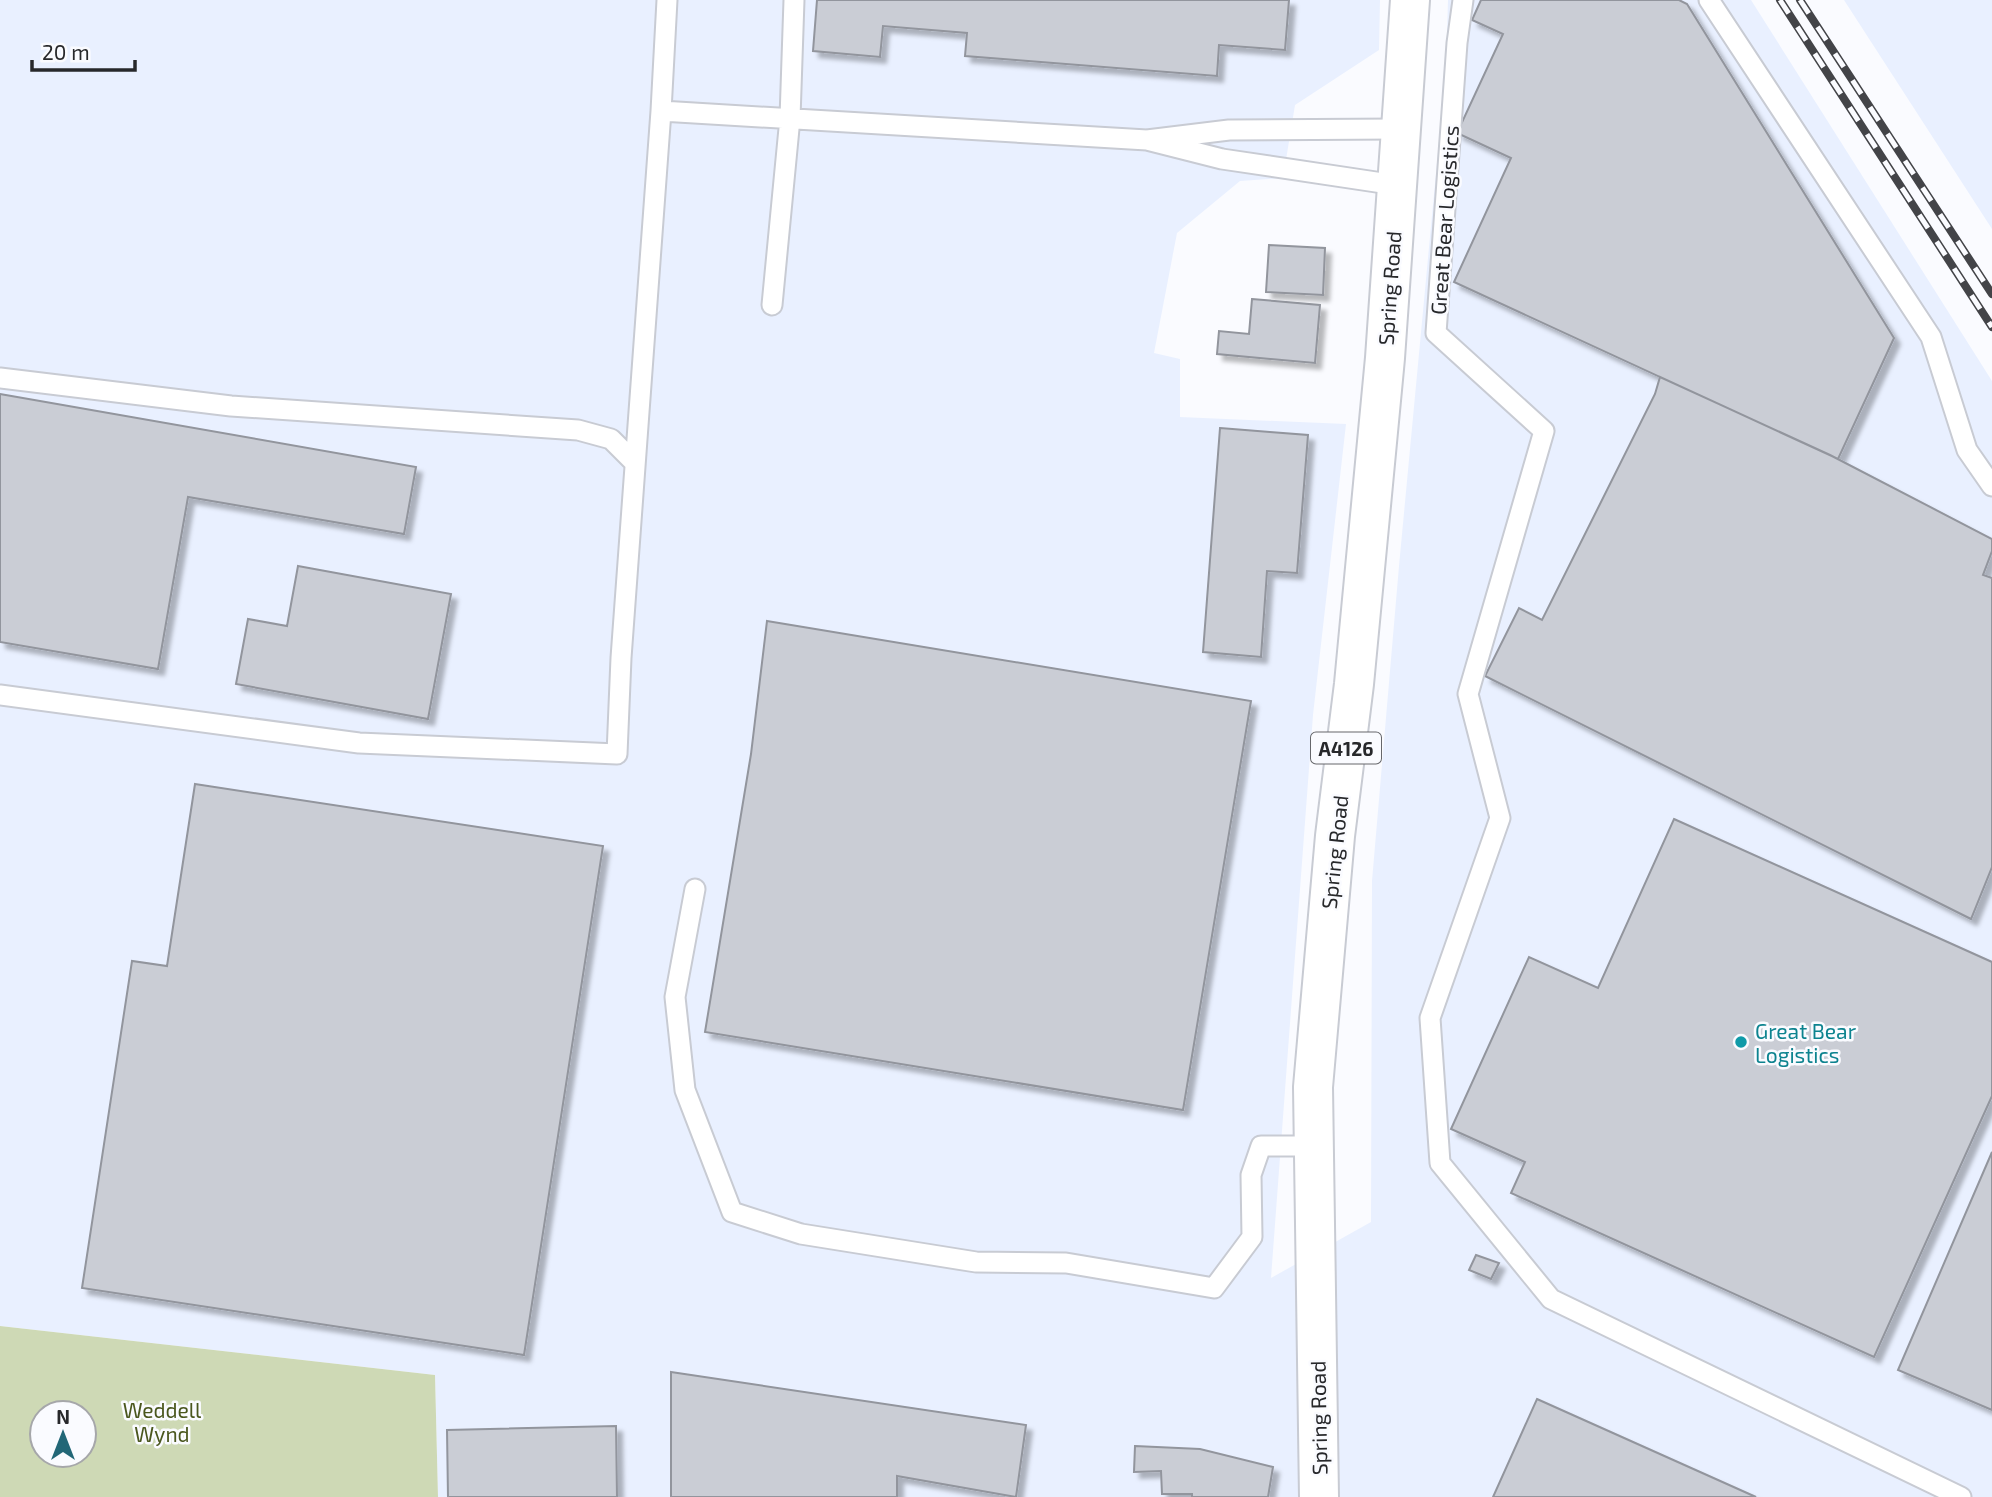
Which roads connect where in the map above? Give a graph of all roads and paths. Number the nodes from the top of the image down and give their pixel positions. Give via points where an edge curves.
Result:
1 (667, 0) edge
2 (794, 0) edge
3 (1410, 0) edge
4 (1463, 0) edge
5 (1709, 0) edge
6 (661, 111) junction
7 (790, 118) junction
8 (1399, 129) junction
9 (1147, 140) junction
10 (1396, 185) junction
11 (772, 306) dead end
12 (0, 378) edge
13 (635, 463) junction
14 (1992, 486) edge
15 (0, 695) edge
16 (695, 889) dead end
17 (1314, 1146) junction
18 (1319, 1497) edge
19 (1961, 1497) edge

1 - 6 lane
2 - 7 lane
3 - 8 main road, Spring Road / A4126
4 - 19 lane, Great Bear Logistics via 1436,333 1544,431 1468,694 1500,818 1430,1018 1440,1163 1551,1298
5 - 14 lane via 1931,337 1967,450
6 - 7 lane
6 - 13 lane
7 - 9 lane
7 - 11 lane
8 - 9 lane via 1229,130
8 - 10 main road, Spring Road / A4126
9 - 10 lane via 1223,159
10 - 17 main road, Spring Road / A4126 via 1385,358 1317,1029
12 - 13 lane via 231,406 578,430 611,439
13 - 15 lane via 617,754 359,743
16 - 17 lane via 675,997 684,1090 732,1212 801,1234 976,1262 1066,1263 1214,1288 1252,1237 1251,1175 1261,1146
17 - 18 main road, Spring Road / A4126

